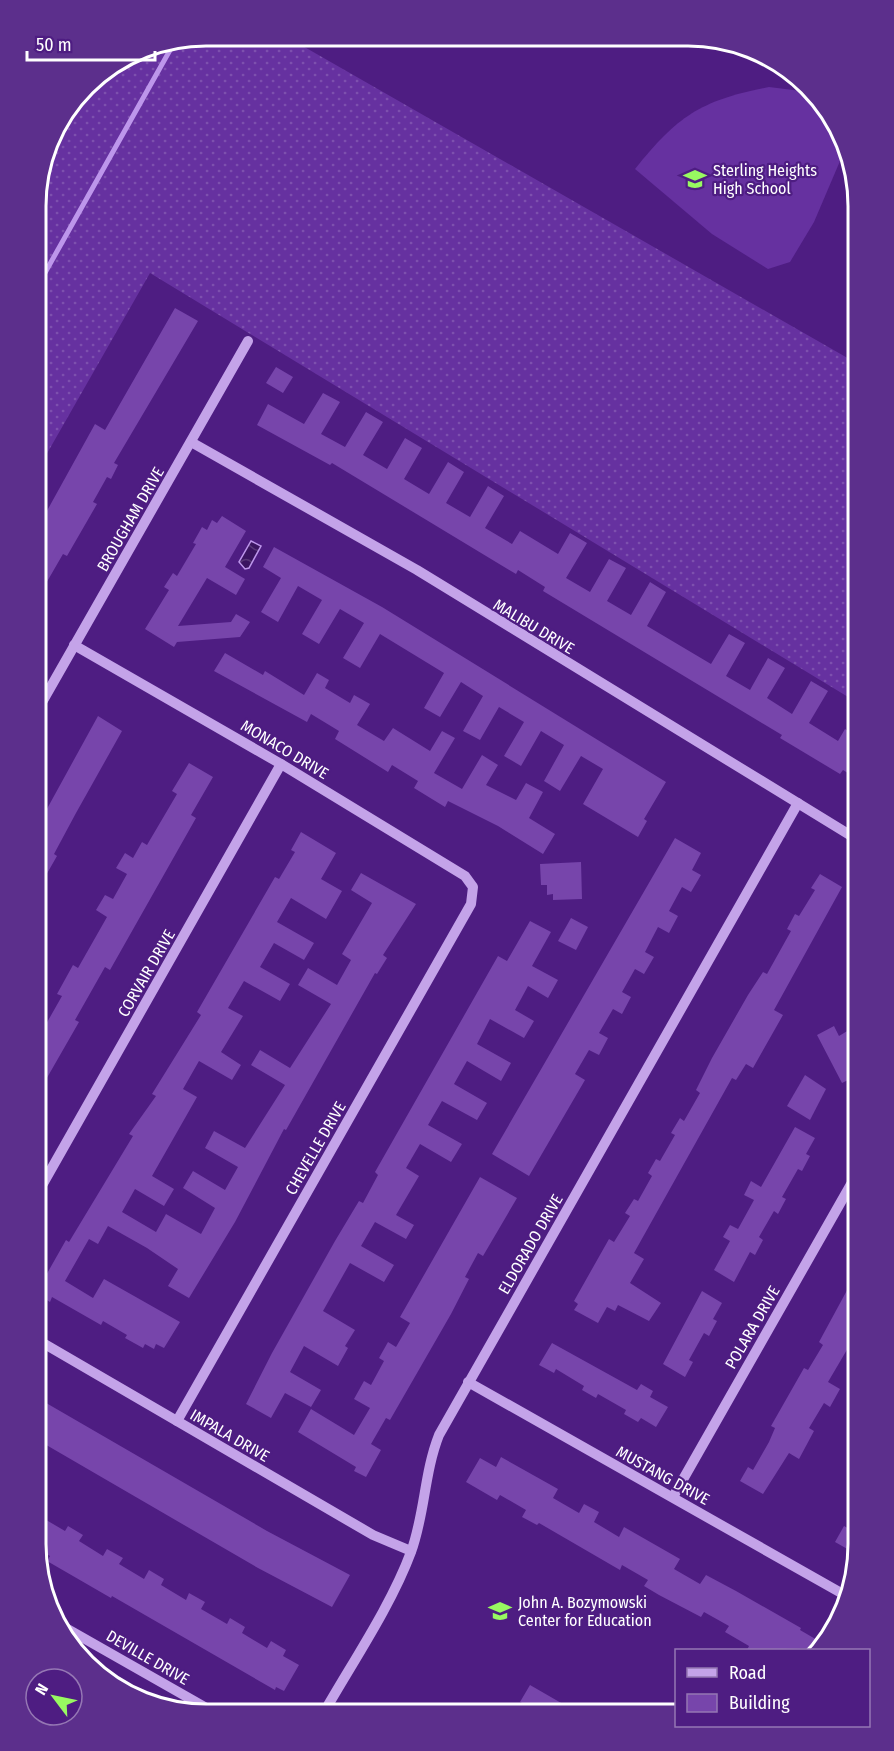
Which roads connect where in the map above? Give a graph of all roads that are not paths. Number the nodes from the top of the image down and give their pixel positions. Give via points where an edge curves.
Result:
1 (248, 341) dead end
2 (192, 442) junction
3 (74, 645) junction
4 (47, 694) edge
5 (281, 764) junction
6 (798, 803) junction
7 (848, 834) edge
8 (473, 887) joint
9 (46, 1178) edge
10 (847, 1191) edge
11 (46, 1345) edge
12 (468, 1382) junction
13 (177, 1421) junction
14 (673, 1497) junction
15 (411, 1551) junction
16 (840, 1592) edge
17 (72, 1632) edge
18 (199, 1704) edge
19 (329, 1704) edge

1 - 2 street, BROUGHAM DRIVE
2 - 3 street, BROUGHAM DRIVE
2 - 6 street, MALIBU DRIVE via 417,570
3 - 4 street, BROUGHAM DRIVE
3 - 5 street, MONACO DRIVE
5 - 8 street, MONACO DRIVE via 465,876
5 - 9 street, CORVAIR DRIVE
6 - 7 street, MALIBU DRIVE
6 - 12 street, ELDORADO DRIVE
8 - 13 street, CHEVELLE DRIVE via 471,904
10 - 14 street, POLARA DRIVE
11 - 13 street, IMPALA DRIVE
12 - 14 street, MUSTANG DRIVE
12 - 15 street, ELDORADO DRIVE via 432,1453
13 - 15 street, IMPALA DRIVE via 374,1535
14 - 16 street, MUSTANG DRIVE
15 - 19 street, ELDORADO DRIVE
17 - 18 street, DEVILLE DRIVE

